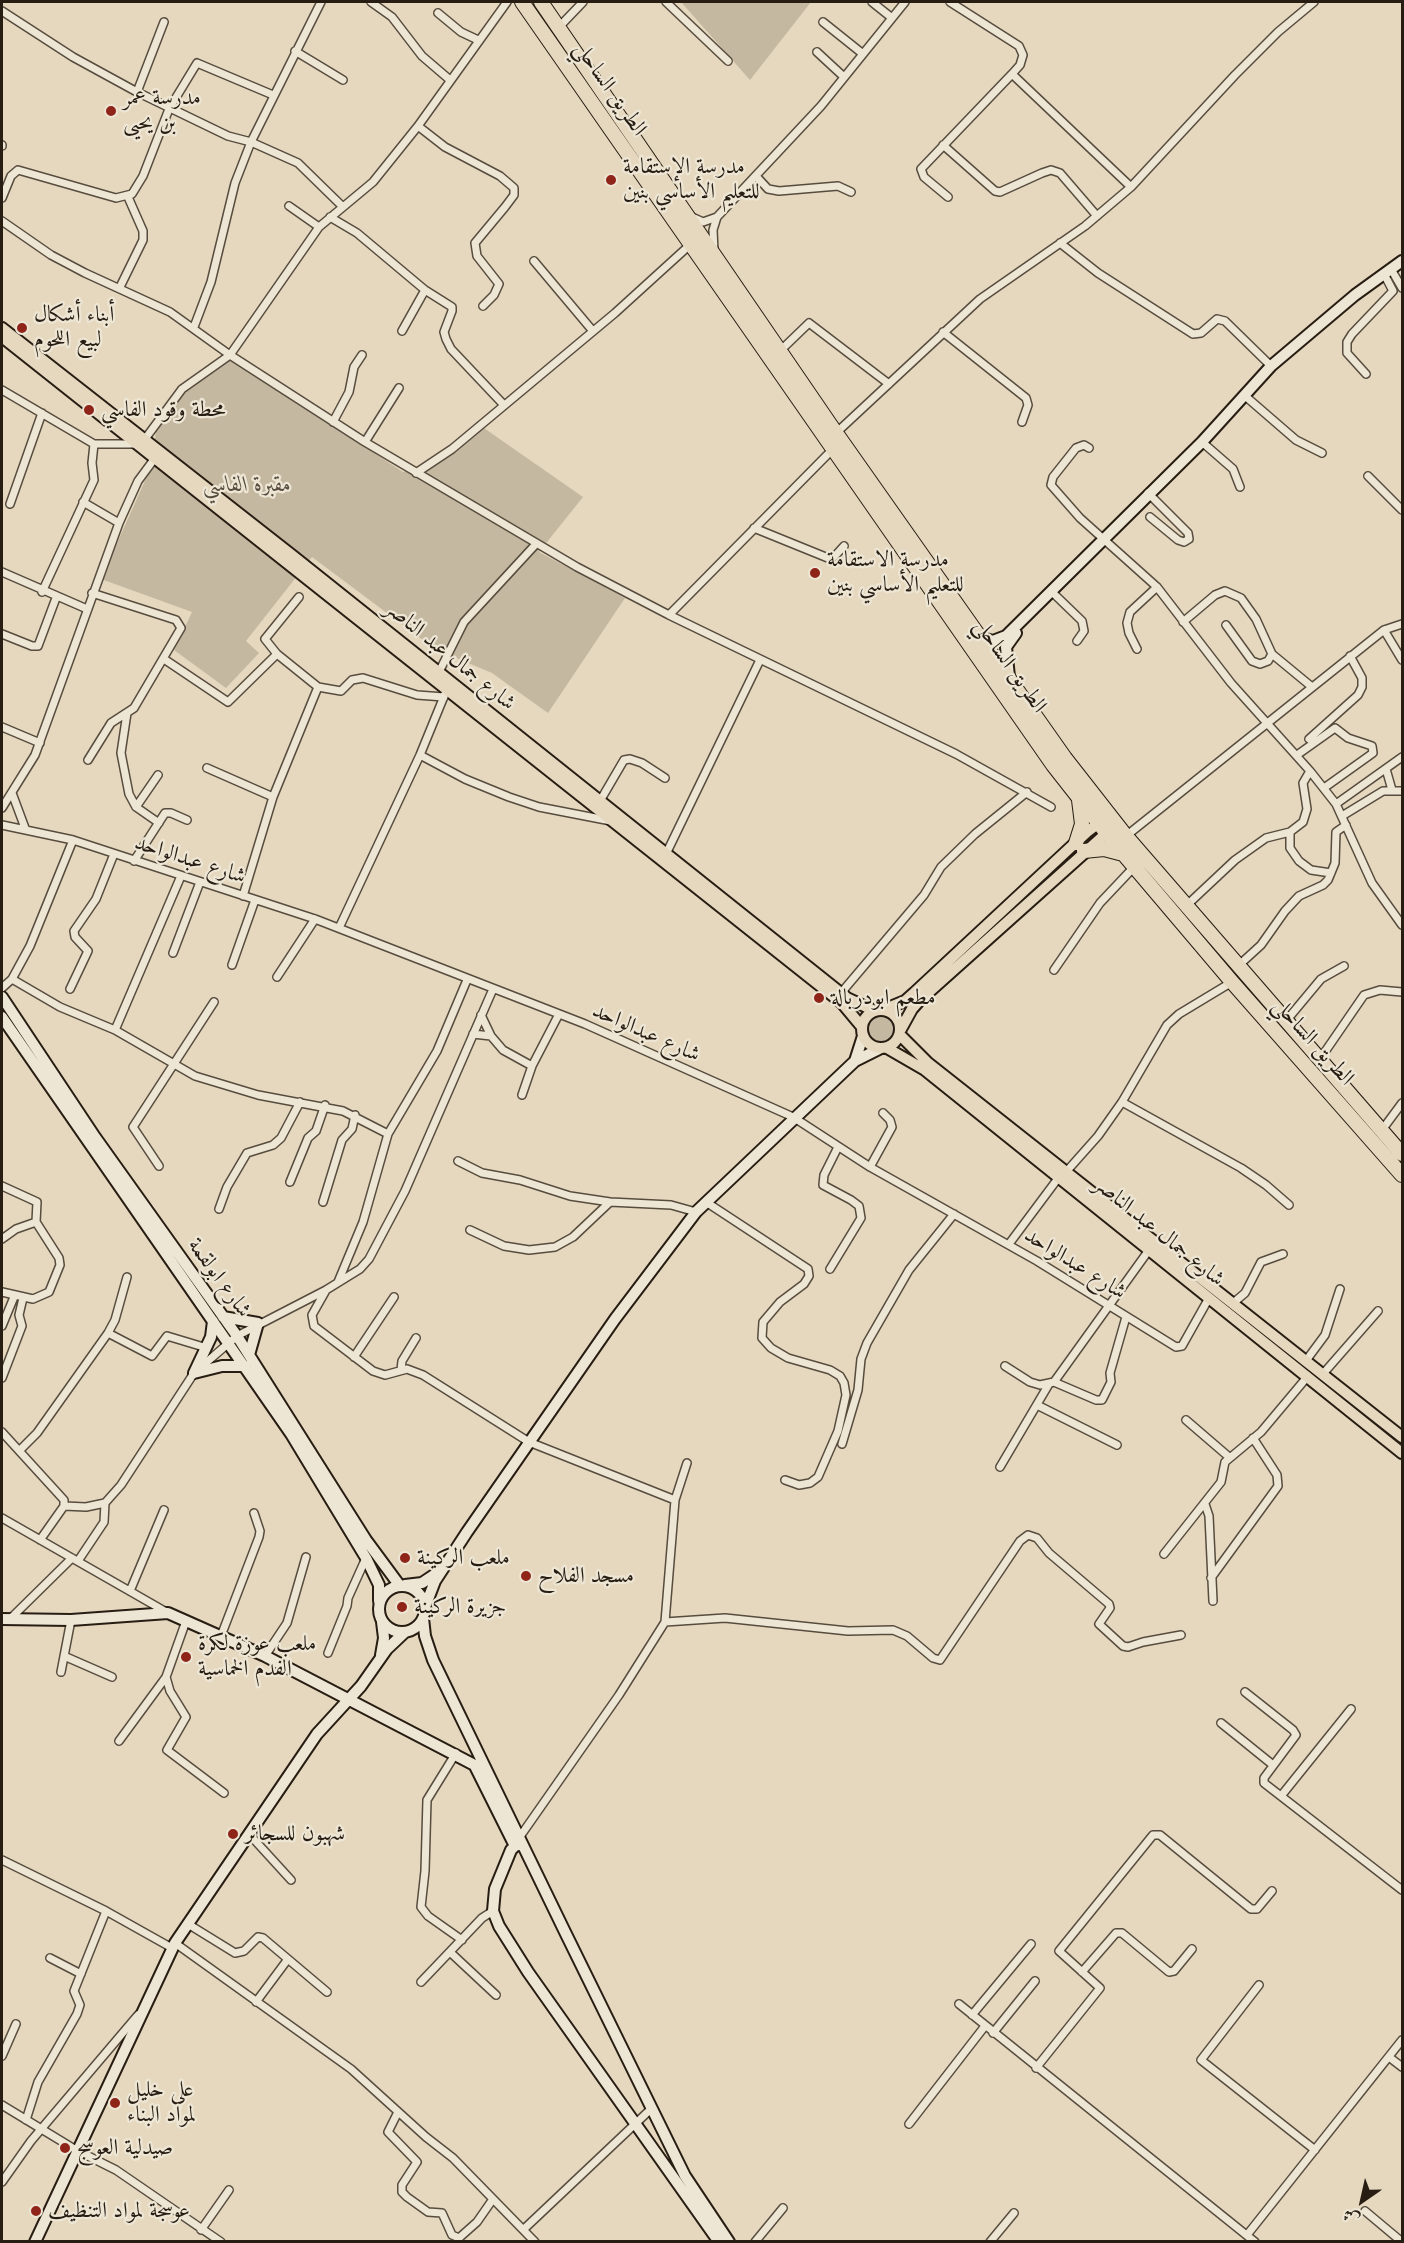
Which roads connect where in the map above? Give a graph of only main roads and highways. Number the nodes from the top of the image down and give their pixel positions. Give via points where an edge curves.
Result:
1 (522, 2) edge
2 (542, 2) edge
3 (551, 8) edge
4 (2, 328) edge
5 (2, 337) edge
6 (141, 441) junction
7 (892, 524) junction
8 (1078, 798) junction
9 (1107, 824) junction
10 (1080, 847) junction
11 (1123, 854) junction
12 (879, 1010) junction
13 (862, 1031) junction
14 (901, 1032) junction
15 (883, 1048) junction
16 (1402, 1154) edge
17 (1063, 1175) junction
18 (1402, 1175) edge
19 (1402, 1437) edge
20 (1402, 1453) edge

1 - 7 highway, الطريق الساحلي via 833,449
2 - 3 highway, الطريق الساحلي
3 - 7 highway, الطريق الساحلي via 836,433
4 - 6 main road, شارع جمال عبد الناصر
5 - 6 main road, شارع جمال عبد الناصر
6 - 12 main road, شارع جمال عبد الناصر via 439,672 841,993 860,1006
6 - 13 main road, شارع جمال عبد الناصر via 155,458 445,693 842,1003
7 - 8 highway, الطريق الساحلي
7 - 9 highway, الطريق الساحلي via 1010,681
8 - 9 highway, الطريق الساحلي
8 - 10 highway via 1082,817
9 - 10 main road
9 - 11 highway, الطريق الساحلي
9 - 16 highway, الطريق الساحلي via 1126,836
10 - 11 highway
10 - 12 main road via 905,1001
10 - 14 main road via 920,1000
11 - 18 highway, الطريق الساحلي
12 - 13 main road via 868,1014
12 - 14 main road via 896,1016
13 - 15 main road via 872,1047
14 - 15 main road
14 - 17 main road, شارع جمال عبد الناصر via 928,1063
15 - 17 main road, شارع جمال عبد الناصر via 925,1070
17 - 19 main road, شارع جمال عبد الناصر
17 - 20 main road, شارع جمال عبد الناصر via 1149,1250

